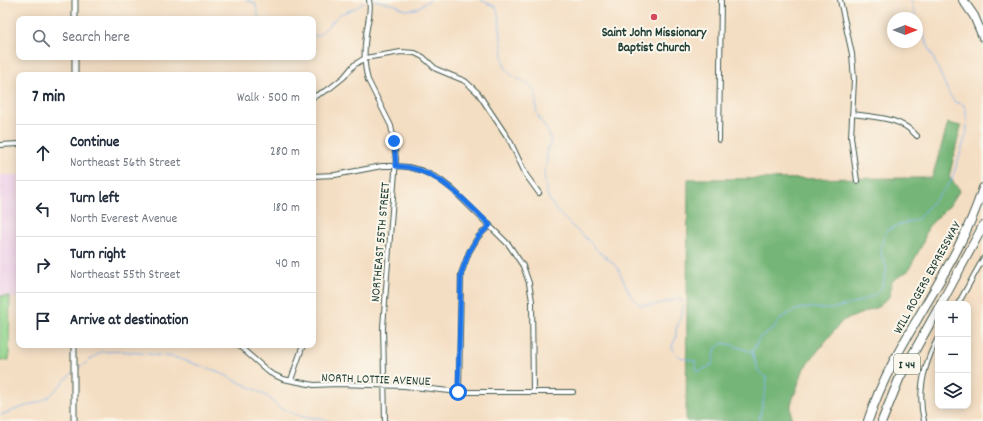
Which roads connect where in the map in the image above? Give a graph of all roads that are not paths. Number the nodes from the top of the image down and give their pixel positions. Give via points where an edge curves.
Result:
1 (75, 0) edge
2 (369, 0) edge
3 (721, 0) edge
4 (840, 0) edge
5 (963, 0) edge
6 (75, 16) edge
7 (983, 37) edge
8 (365, 58) junction
9 (75, 60) edge
10 (75, 72) edge
11 (316, 96) edge
12 (852, 114) junction
13 (917, 136) dead end
14 (719, 140) dead end
15 (16, 144) edge
16 (0, 145) edge
17 (396, 166) junction
18 (316, 176) edge
19 (857, 181) dead end
20 (983, 188) edge
21 (539, 193) dead end
22 (490, 225) junction
23 (983, 226) edge
24 (983, 259) edge
25 (943, 301) edge
26 (960, 301) edge
27 (935, 314) edge
28 (935, 345) edge
29 (74, 348) edge
30 (241, 348) edge
31 (302, 348) edge
32 (291, 380) junction
33 (384, 386) junction
34 (458, 392) junction
35 (533, 392) junction
36 (573, 392) dead end
37 (74, 421) edge
38 (385, 421) edge
39 (868, 421) edge
40 (882, 421) edge
41 (924, 421) edge

1 - 6 street
2 - 8 street, NORTHEAST 55TH STREET
3 - 14 street
4 - 12 street via 852,54
5 - 7 highway via 974,16
8 - 11 street via 329,89
8 - 17 street, NORTHEAST 55TH STREET via 368,80 393,133
8 - 21 street via 405,51 414,53 423,57 436,69 465,81 481,97 510,141 526,174
9 - 10 street
12 - 13 street via 888,118 901,123
12 - 19 street via 851,137
15 - 16 street
17 - 18 street via 382,166 335,176
17 - 22 street via 419,170 439,179
17 - 33 street, NORTHEAST 55TH STREET via 384,315
20 - 39 highway, WILL ROGERS EXPRESSWAY / I 44 via 972,218 895,359
22 - 34 street via 473,244 462,270
22 - 35 street via 519,259 531,291
23 - 25 highway, WILL ROGERS EXPRESSWAY
24 - 26 street
27 - 40 highway, WILL ROGERS EXPRESSWAY / I 44 via 900,377
28 - 41 street via 923,380 921,398
29 - 37 street
30 - 32 street, NORTH LOTTIE AVENUE via 270,373
31 - 32 street
32 - 33 street, NORTH LOTTIE AVENUE via 314,385
33 - 34 street, NORTH LOTTIE AVENUE
33 - 38 street, NORTHEAST 55TH STREET
34 - 35 street, NORTH LOTTIE AVENUE
35 - 36 street, NORTH LOTTIE AVENUE

